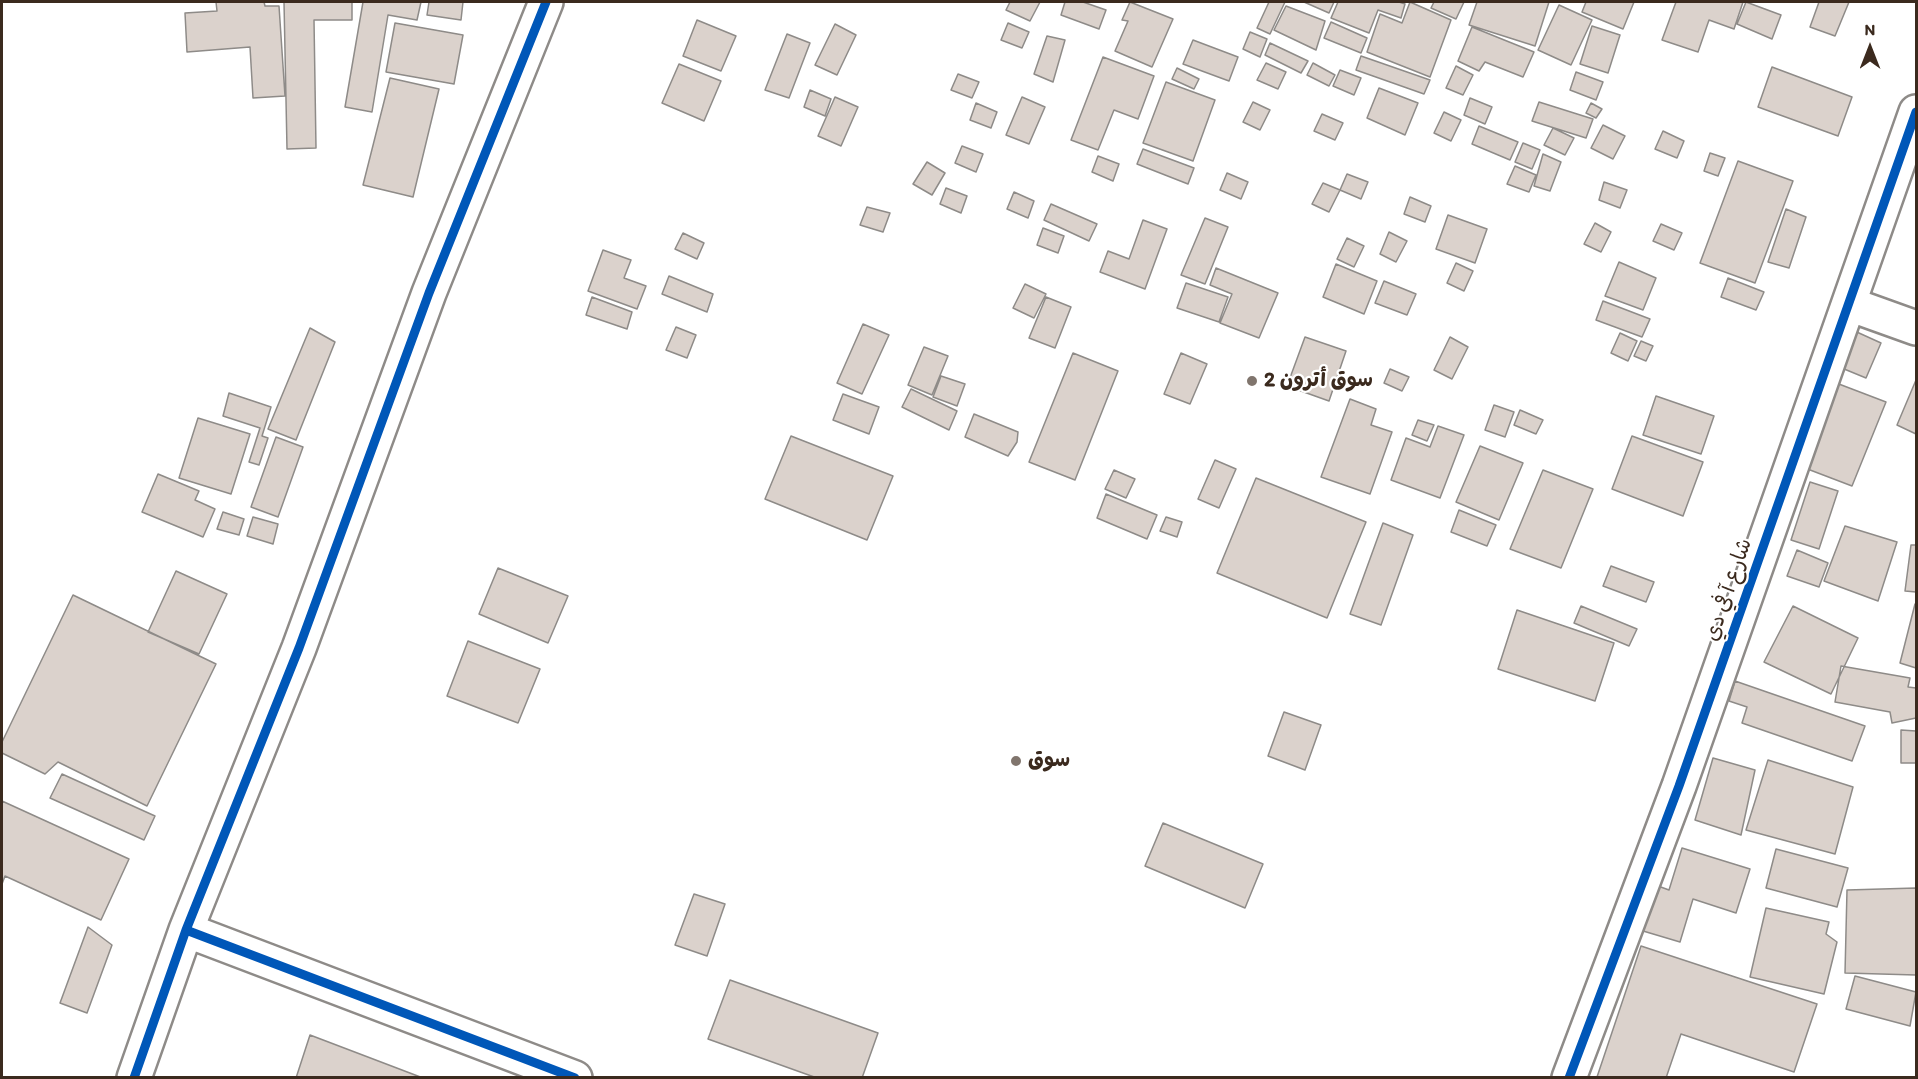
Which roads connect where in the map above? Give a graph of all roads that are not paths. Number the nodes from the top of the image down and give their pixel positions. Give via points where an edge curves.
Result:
1 (546, 2) edge
2 (1917, 112) edge
3 (1849, 304) junction
4 (1917, 328) edge
5 (186, 930) junction
6 (134, 1077) edge
7 (574, 1077) edge
8 (1569, 1077) edge

1 - 5 street via 429,293 299,648
2 - 3 street, شارع آ في دي
3 - 4 street
3 - 8 street, شارع آ في دي via 1679,786
5 - 6 street
5 - 7 street

